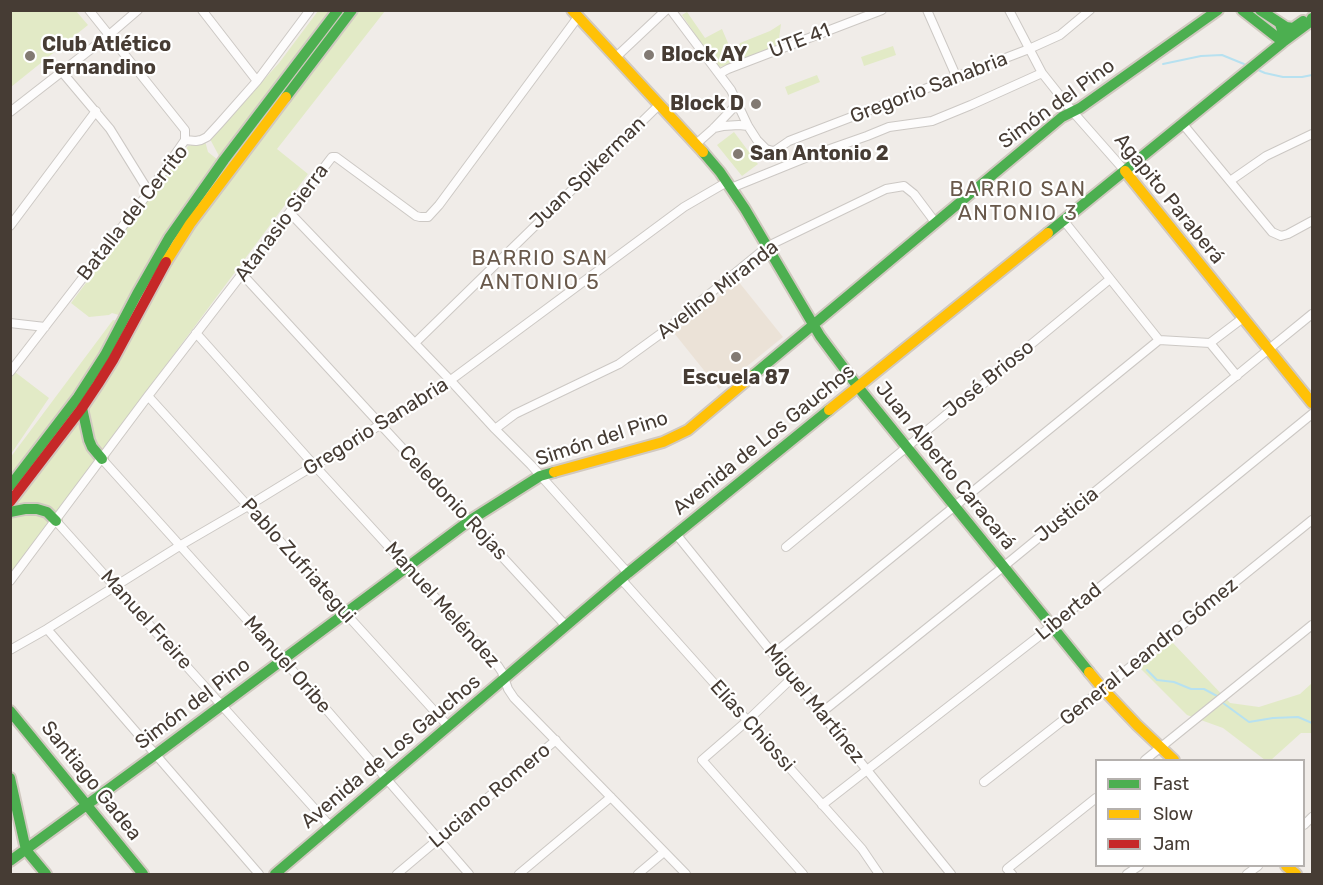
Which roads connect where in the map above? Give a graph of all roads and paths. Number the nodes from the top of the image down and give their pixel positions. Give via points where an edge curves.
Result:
1 (89, 10) edge
2 (138, 10) edge
3 (202, 10) edge
4 (310, 10) edge
5 (338, 10) edge
6 (352, 10) edge
7 (666, 10) edge
8 (671, 10) edge
9 (882, 10) edge
10 (927, 10) edge
11 (1010, 10) edge
12 (1090, 10) edge
13 (1218, 10) edge
14 (1242, 10) edge
15 (1260, 10) edge
16 (575, 14) edge
17 (1312, 18) edge
18 (1280, 24) junction
19 (109, 35) junction
20 (1283, 42) junction
21 (1029, 49) junction
22 (615, 58) junction
23 (62, 72) junction
24 (1042, 73) junction
25 (719, 74) junction
26 (957, 78) junction
27 (257, 81) junction
28 (737, 104) junction
29 (659, 105) junction
30 (96, 111) junction
31 (10, 112) edge
32 (1073, 112) junction
33 (1182, 123) junction
34 (748, 126) junction
35 (713, 129) junction
36 (1312, 134) edge
37 (185, 140) junction
38 (696, 144) junction
39 (1125, 171) junction
40 (1230, 181) junction
41 (729, 185) junction
42 (148, 192) junction
43 (290, 213) junction
44 (1064, 221) junction
45 (1312, 221) edge
46 (935, 222) junction
47 (10, 226) edge
48 (768, 246) junction
49 (242, 274) junction
50 (1110, 279) junction
51 (1312, 315) edge
52 (1243, 318) junction
53 (10, 323) edge
54 (813, 325) junction
55 (45, 327) junction
56 (196, 333) junction
57 (1159, 340) junction
58 (415, 343) junction
59 (1210, 343) junction
60 (1269, 349) junction
61 (10, 372) edge
62 (1237, 376) junction
63 (451, 381) junction
64 (858, 387) junction
65 (148, 396) junction
66 (1312, 403) edge
67 (82, 408) junction
68 (1312, 414) edge
69 (381, 425) junction
70 (495, 429) junction
71 (906, 447) junction
72 (102, 459) junction
73 (315, 465) junction
74 (540, 476) junction
75 (10, 486) edge
76 (10, 502) edge
77 (248, 506) junction
78 (954, 507) junction
79 (10, 512) edge
80 (1312, 520) edge
81 (56, 521) junction
82 (469, 521) junction
83 (676, 534) junction
84 (181, 545) junction
85 (786, 547) dead end
86 (407, 566) junction
87 (1003, 567) junction
88 (625, 576) junction
89 (10, 581) edge
90 (116, 586) junction
91 (345, 613) junction
92 (1312, 625) edge
93 (566, 626) junction
94 (1052, 626) junction
95 (47, 629) junction
96 (10, 650) edge
97 (773, 654) junction
98 (283, 660) junction
99 (792, 678) junction
100 (505, 679) junction
101 (1103, 689) junction
102 (222, 705) junction
103 (10, 711) edge
104 (821, 713) junction
105 (747, 721) junction
106 (448, 726) junction
107 (556, 740) junction
108 (1161, 748) junction
109 (155, 755) junction
110 (1146, 759) edge
111 (1173, 759) edge
112 (867, 770) junction
113 (10, 778) edge
114 (386, 779) junction
115 (984, 782) dead end
116 (611, 797) junction
117 (1095, 799) edge
118 (87, 805) junction
119 (822, 805) junction
120 (330, 827) junction
121 (438, 839) junction
122 (26, 850) junction
123 (664, 852) junction
124 (10, 861) edge
125 (1010, 872) edge
126 (46, 874) edge
127 (142, 874) edge
128 (259, 874) edge
129 (275, 874) edge
130 (397, 874) edge
131 (469, 874) edge
132 (519, 874) edge
133 (638, 874) edge
134 (686, 874) edge
135 (803, 874) edge
136 (879, 874) edge
137 (951, 874) edge

1 - 19 street
2 - 19 street
3 - 27 street
4 - 27 street, Batalla del Cerrito
5 - 75 street via 169,237 78,397
6 - 67 street via 190,224 114,360
7 - 22 street
8 - 25 street
9 - 25 street, UTE 41
10 - 26 street
11 - 21 street, Agapito Paraberá
12 - 21 street, Gregorio Sanabria via 1060,35
13 - 32 street, Simón del Pino
14 - 20 street
15 - 18 street
16 - 22 street, Juan Alberto Caracará
16 - 43 street, Atanasio Sierra via 431,214 417,216 335,156
17 - 18 street, Avenida de Los Gauchos via 1293,28
17 - 20 street, Avenida de Los Gauchos
18 - 20 street
19 - 23 street
19 - 37 street via 185,130
20 - 33 street, Avenida de Los Gauchos
21 - 24 street, Agapito Paraberá
21 - 26 street, Gregorio Sanabria
22 - 29 street, Juan Alberto Caracará
23 - 30 street
23 - 31 street
24 - 32 street, Agapito Paraberá
24 - 41 street, Gregorio Sanabria via 932,121 889,127
25 - 28 street
26 - 34 street, Gregorio Sanabria via 789,141 776,150 762,147
27 - 37 street, Batalla del Cerrito via 207,137
28 - 34 street
28 - 35 street
29 - 38 street, Juan Alberto Caracará
29 - 58 street, Juan Spikerman
30 - 42 street
30 - 47 street
32 - 39 street, Agapito Paraberá
32 - 46 street, Simón del Pino
33 - 39 street, Avenida de Los Gauchos
33 - 40 street
34 - 35 street
35 - 38 street
36 - 40 street via 1266,156
37 - 42 street, Batalla del Cerrito
38 - 41 street, Juan Alberto Caracará
39 - 44 street, Avenida de Los Gauchos
39 - 52 street, Agapito Paraberá
40 - 45 street via 1278,235
41 - 48 street, Juan Alberto Caracará
41 - 63 street, Gregorio Sanabria via 684,207
42 - 55 street, Batalla del Cerrito
43 - 49 street, Atanasio Sierra
43 - 58 street, Elías Chiossi
44 - 50 street
44 - 64 street, Avenida de Los Gauchos
46 - 48 street, Avelino Miranda via 904,186 886,189
46 - 54 street, Simón del Pino
48 - 54 street, Juan Alberto Caracará
48 - 70 street, Avelino Miranda via 619,364 515,414
49 - 56 street, Atanasio Sierra
49 - 69 street, Celedonio Rojas
50 - 57 street
50 - 71 street, José Brioso
51 - 60 street, Justicia
52 - 59 street
52 - 60 street, Agapito Paraberá
53 - 55 street
54 - 64 street, Juan Alberto Caracará
54 - 74 street, Simón del Pino via 688,430 663,442
55 - 61 street, Batalla del Cerrito
56 - 65 street, Atanasio Sierra
56 - 73 street, Manuel Meléndez
57 - 59 street
57 - 78 street
58 - 63 street, Elías Chiossi
59 - 62 street
60 - 62 street, Justicia
60 - 66 street, Agapito Paraberá
62 - 87 street, Justicia
63 - 69 street, Gregorio Sanabria
63 - 70 street, Elías Chiossi
64 - 71 street, Juan Alberto Caracará
64 - 83 street, Avenida de Los Gauchos
65 - 72 street, Atanasio Sierra
65 - 77 street, Pablo Zufriategui
67 - 72 street via 89,440
67 - 76 street
68 - 94 street, Libertad
69 - 73 street, Gregorio Sanabria
69 - 82 street, Celedonio Rojas
70 - 74 street, Elías Chiossi
71 - 78 street, Juan Alberto Caracará
71 - 85 street, José Brioso
72 - 81 street, Atanasio Sierra
72 - 84 street, Manuel Oribe
73 - 77 street, Gregorio Sanabria
73 - 86 street, Manuel Meléndez
74 - 82 street, Simón del Pino
74 - 88 street, Elías Chiossi
77 - 84 street, Gregorio Sanabria
77 - 91 street, Pablo Zufriategui
78 - 87 street, Juan Alberto Caracará
78 - 97 street
79 - 81 street via 41,510
80 - 101 street, General Leandro Gómez
81 - 89 street, Atanasio Sierra
81 - 90 street, Manuel Freire
82 - 86 street, Simón del Pino
82 - 93 street, Celedonio Rojas
83 - 88 street, Avenida de Los Gauchos
83 - 97 street, Miguel Martínez
84 - 90 street, Gregorio Sanabria
84 - 98 street, Manuel Oribe
86 - 91 street, Simón del Pino
86 - 100 street, Manuel Meléndez via 498,666
87 - 94 street, Juan Alberto Caracará
87 - 104 street, Justicia
88 - 93 street, Avenida de Los Gauchos
88 - 105 street, Elías Chiossi
90 - 95 street, Gregorio Sanabria
90 - 102 street, Manuel Freire
91 - 98 street, Simón del Pino
91 - 106 street, Pablo Zufriategui
92 - 108 street
93 - 100 street, Avenida de Los Gauchos
94 - 101 street, Juan Alberto Caracará
94 - 112 street, Libertad
95 - 96 street, Gregorio Sanabria
95 - 109 street
97 - 99 street, Miguel Martínez
98 - 102 street, Simón del Pino
98 - 114 street, Manuel Oribe
99 - 104 street, Miguel Martínez
99 - 105 street
100 - 106 street, Avenida de Los Gauchos
100 - 107 street, Manuel Meléndez via 514,698
101 - 108 street, Juan Alberto Caracará
101 - 115 street, General Leandro Gómez
102 - 109 street, Simón del Pino
102 - 120 street, Manuel Freire
103 - 118 street, Santiago Gadea
104 - 112 street, Miguel Martínez
105 - 119 street, Elías Chiossi
105 - 135 street via 702,760
106 - 114 street, Avenida de Los Gauchos
107 - 116 street, Manuel Meléndez
107 - 121 street, Luciano Romero
108 - 110 street
108 - 111 street, Juan Alberto Caracará
109 - 118 street, Simón del Pino
109 - 128 street
112 - 119 street, Libertad
112 - 137 street, Miguel Martínez
113 - 122 street
114 - 120 street, Avenida de Los Gauchos
114 - 121 street, Manuel Oribe
116 - 123 street, Manuel Meléndez
116 - 132 street
117 - 125 street
118 - 122 street, Simón del Pino
118 - 127 street, Santiago Gadea
119 - 136 street, Elías Chiossi
120 - 129 street, Avenida de Los Gauchos
121 - 130 street, Luciano Romero
121 - 131 street, Manuel Oribe
122 - 124 street, Simón del Pino
122 - 126 street
123 - 133 street
123 - 134 street, Manuel Meléndez

